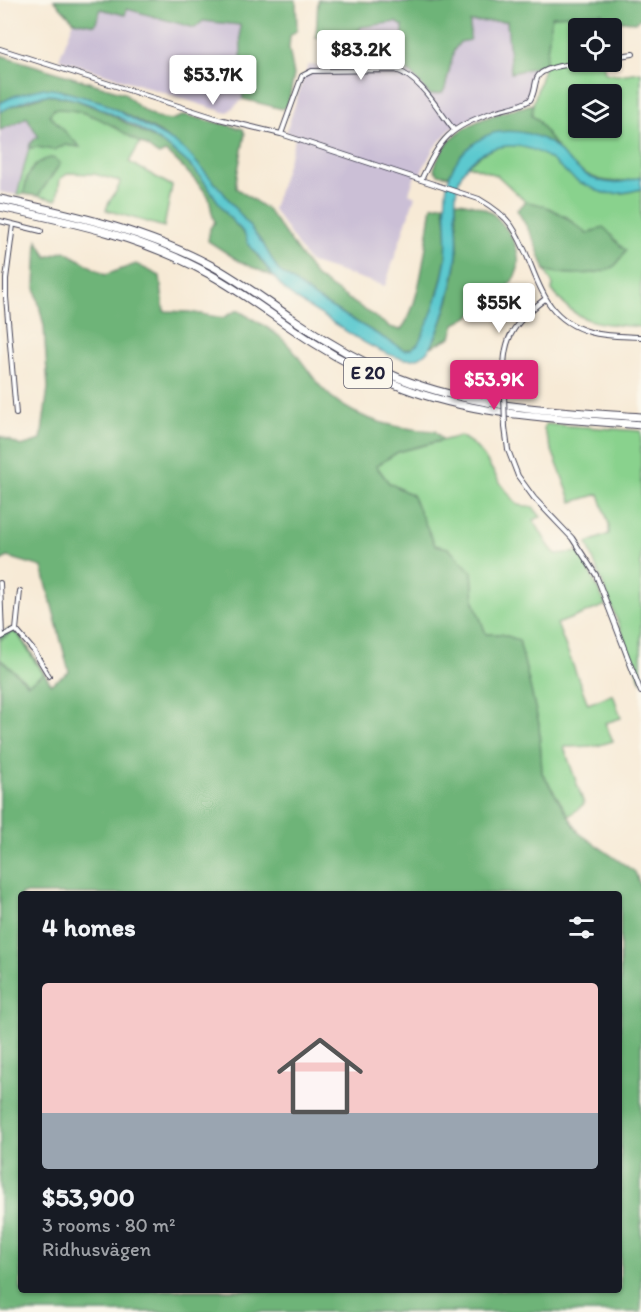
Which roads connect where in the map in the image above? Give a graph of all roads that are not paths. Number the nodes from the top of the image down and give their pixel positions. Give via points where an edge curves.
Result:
1 (0, 49) edge
2 (633, 54) dead end
3 (622, 56) edge
4 (568, 66) edge
5 (454, 130) junction
6 (281, 134) junction
7 (421, 180) junction
8 (0, 200) edge
9 (0, 207) edge
10 (0, 222) edge
11 (13, 225) junction
12 (40, 231) dead end
13 (545, 299) junction
14 (0, 317) edge
15 (8, 317) junction
16 (641, 337) edge
17 (16, 414) dead end
18 (641, 417) edge
19 (641, 425) edge
20 (0, 583) edge
21 (20, 591) dead end
22 (16, 630) junction
23 (1, 637) edge
24 (49, 676) dead end
25 (641, 692) edge

1 - 6 street via 219,119
2 - 3 street
4 - 5 street via 545,70 538,76 533,96 526,103
5 - 6 street via 403,72 312,71 302,76
5 - 7 street via 437,147
6 - 7 street
7 - 13 street via 468,194 493,207 511,225
8 - 18 highway, E 20 via 108,223 184,252 227,275 338,348 425,387 536,410
9 - 19 highway, E 20 via 108,232 180,259 332,353 423,395 481,410 543,419
10 - 11 street
11 - 12 street
11 - 15 street via 6,279
13 - 16 street via 558,314 583,329
13 - 25 street, bridge via 524,314 511,332 504,353 508,450 518,476 572,538 596,575
14 - 15 street
15 - 17 street
20 - 23 street
21 - 22 street
22 - 23 street
22 - 24 street

